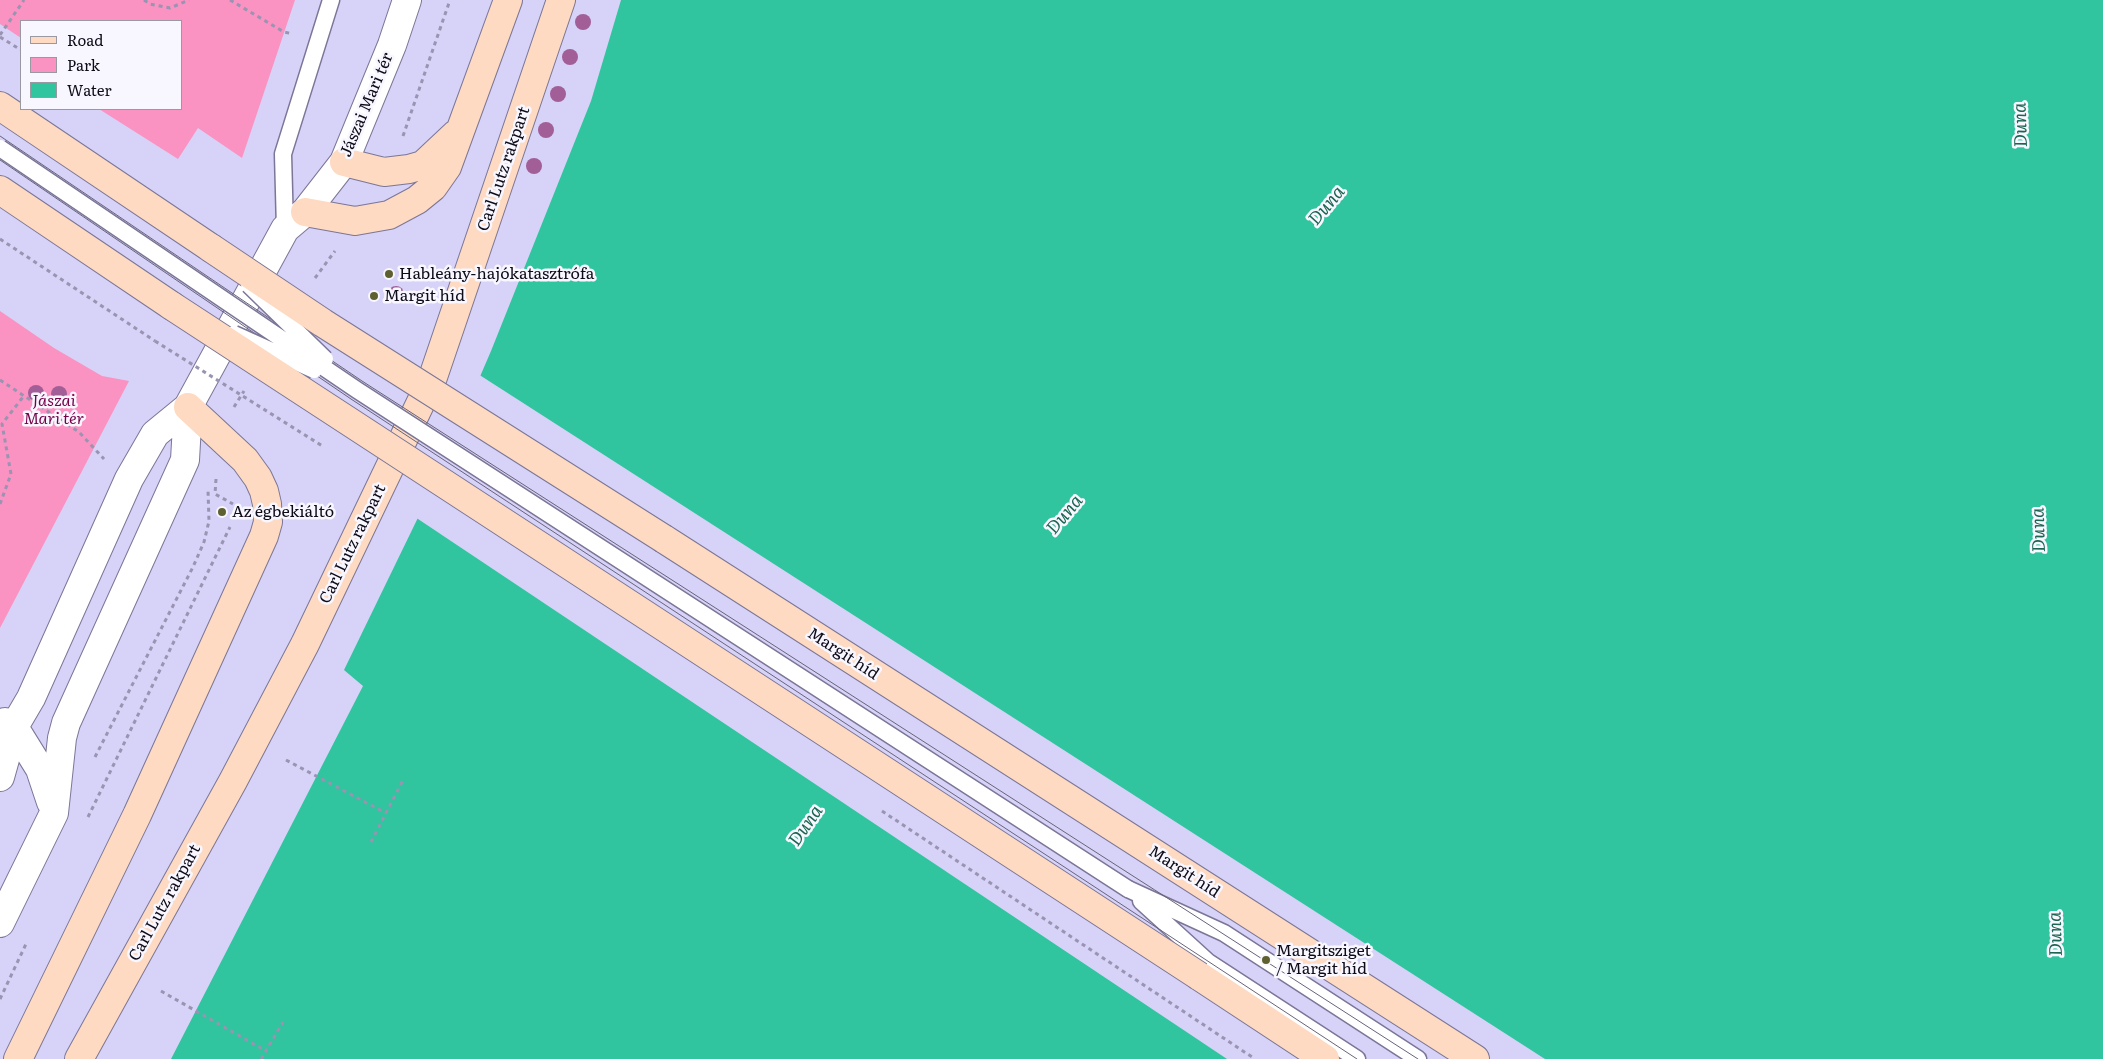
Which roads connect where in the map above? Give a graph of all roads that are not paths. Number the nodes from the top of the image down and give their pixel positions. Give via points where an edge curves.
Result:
1 (331, 0) edge
2 (407, 0) edge
3 (508, 0) edge
4 (561, 0) edge
5 (1, 106) edge
6 (461, 130) junction
7 (0, 148) edge
8 (344, 162) junction
9 (0, 190) edge
10 (305, 212) junction
11 (285, 229) junction
12 (211, 248) junction
13 (172, 306) junction
14 (357, 390) junction
15 (188, 407) junction
16 (7, 723) edge
17 (0, 777) edge
18 (54, 813) junction
19 (1128, 889) junction
20 (0, 922) edge
21 (1199, 976) junction
22 (18, 1059) edge
23 (79, 1059) edge
24 (1326, 1059) edge
25 (1357, 1059) edge
26 (1418, 1059) edge
27 (1475, 1059) edge

1 - 11 lane via 284,154
2 - 8 street, Jászai Mari tér
3 - 6 main road
4 - 23 main road, Carl Lutz rakpart via 433,377 305,644
5 - 12 main road, Margit híd
6 - 8 main road via 423,165 384,172
6 - 10 main road via 447,167 433,187 389,215 355,221
7 - 14 lane, Margit híd, bridge
8 - 10 street, Jászai Mari tér
9 - 13 main road, Margit híd
10 - 11 street, Jászai Mari tér
11 - 15 street, Jászai Mari tér
12 - 14 lane, Margit híd, bridge
12 - 27 main road, Margit híd, bridge via 323,323
13 - 14 lane, Margit híd, bridge
13 - 21 main road, Margit híd, bridge
14 - 19 lane, Margit híd, bridge
15 - 16 street, Jászai Mari tér via 155,434 130,479 31,698
15 - 18 street, Jászai Mari tér via 185,460 66,723
15 - 22 main road via 245,460 264,491 268,522 137,815
16 - 17 street, Jászai Mari tér
16 - 18 street via 40,769
18 - 20 street
19 - 21 lane, Margit híd, bridge
19 - 25 lane, Margit híd via 1208,962
19 - 26 lane, Margit híd via 1224,933
21 - 24 main road, Margit híd

